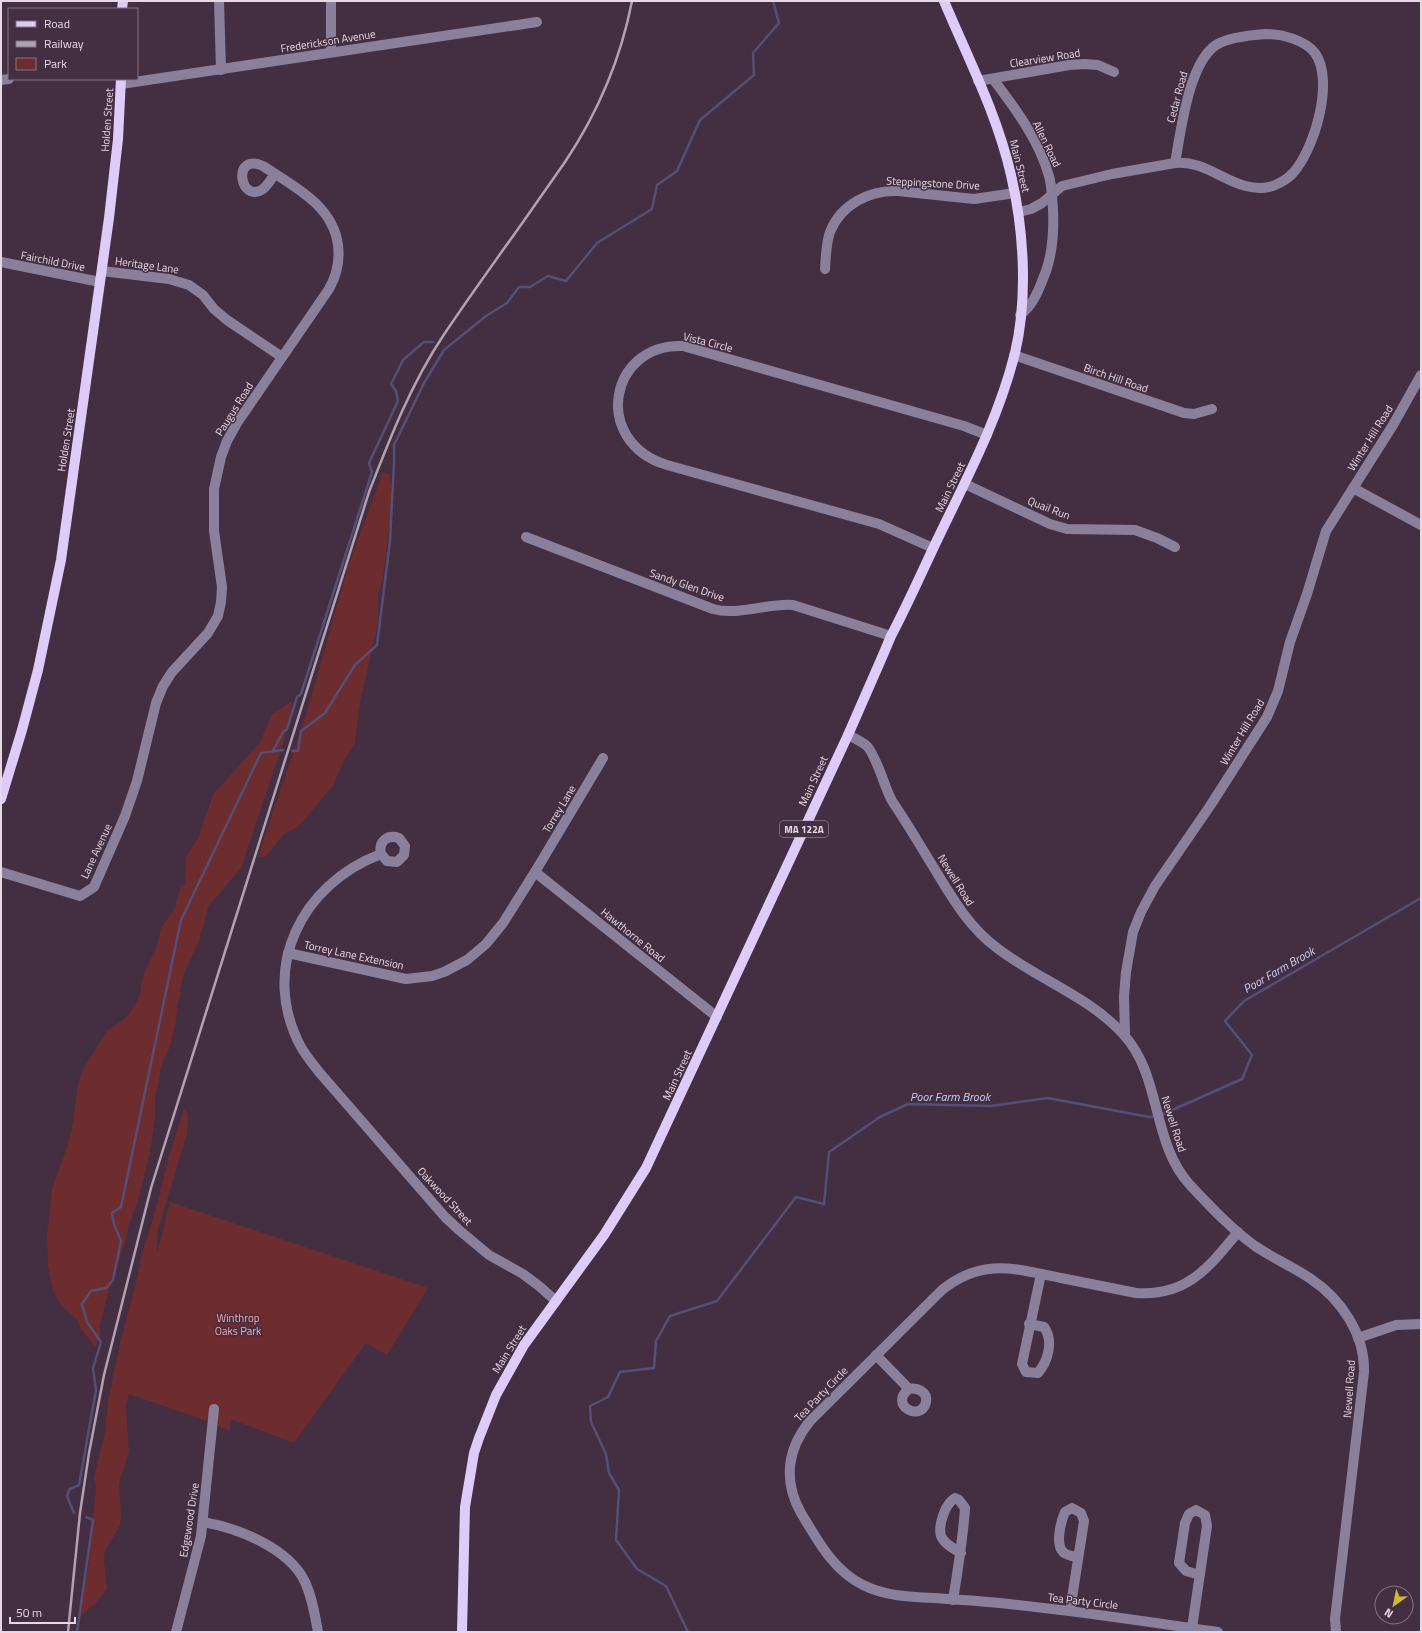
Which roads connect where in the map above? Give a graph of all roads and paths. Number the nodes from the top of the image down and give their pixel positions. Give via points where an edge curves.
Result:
1 (219, 1) edge
2 (331, 1) edge
3 (944, 1) edge
4 (537, 22) dead end
5 (331, 52) junction
6 (222, 70) junction
7 (1114, 72) dead end
8 (138, 79) edge
9 (993, 79) junction
10 (121, 81) edge
11 (978, 81) junction
12 (1175, 163) junction
13 (275, 174) dead end
14 (1015, 193) junction
15 (1052, 194) junction
16 (1019, 212) junction
17 (1, 262) edge
18 (825, 269) dead end
19 (102, 271) junction
20 (100, 282) junction
21 (1020, 316) junction
22 (1014, 355) junction
23 (282, 357) junction
24 (1421, 375) edge
25 (1212, 410) dead end
26 (987, 435) junction
27 (965, 484) junction
28 (1352, 488) junction
29 (1421, 525) edge
30 (526, 537) dead end
31 (1175, 547) dead end
32 (933, 548) junction
33 (891, 636) junction
34 (149, 732) joint
35 (848, 735) junction
36 (604, 758) dead end
37 (1, 799) edge
38 (381, 854) dead end
39 (1, 872) edge
40 (535, 872) junction
41 (288, 953) junction
42 (717, 1017) junction
43 (1125, 1036) junction
44 (1238, 1232) junction
45 (1041, 1274) junction
46 (556, 1301) junction
47 (1030, 1324) junction
48 (1421, 1324) edge
49 (1358, 1338) junction
50 (876, 1355) junction
51 (909, 1389) dead end
52 (214, 1409) dead end
53 (203, 1522) junction
54 (961, 1553) junction
55 (1078, 1557) dead end
56 (1200, 1574) junction
57 (953, 1600) junction
58 (1070, 1612) junction
59 (1192, 1628) junction
60 (176, 1632) edge
61 (318, 1632) edge
62 (462, 1632) edge
63 (1218, 1632) edge
64 (1336, 1632) edge

1 - 6 street
2 - 5 street
3 - 11 main road, Main Street / MA 122A
4 - 5 street, Frederickson Avenue
5 - 6 street, Frederickson Avenue
6 - 8 street, Frederickson Avenue
7 - 9 street, Clearview Road via 1098,65 1085,64
9 - 11 street, Clearview Road
9 - 15 street, Allen Road via 1041,153 1050,177
10 - 19 main road, Holden Street via 118,139
11 - 14 main road, Main Street / MA 122A via 1001,137
12 - 12 street, Cedar Road via 1196,165 1236,183 1256,188 1274,185 1288,177 1306,152 1320,110 1323,77 1315,53 1296,40 1267,34 1228,40 1212,48 1193,80
12 - 15 street, Cedar Road via 1062,186
13 - 23 street, Paugus Road via 312,199 327,215 336,234 339,256 338,271 330,290
14 - 16 main road, Main Street / MA 122A
14 - 18 street, Steppingstone Drive via 974,199 898,191 869,194 853,203 835,223 828,238
15 - 16 street, Cedar Road via 1042,203
15 - 21 street, Allen Road via 1054,232 1047,267 1033,301
16 - 21 main road, Main Street / MA 122A via 1022,262
17 - 20 street, Fairchild Drive
19 - 20 main road, Holden Street
19 - 23 street, Heritage Lane via 189,284 221,315
20 - 37 main road, Holden Street via 61,560 38,670
21 - 22 main road, Main Street / MA 122A
22 - 25 street, Birch Hill Road via 1184,413 1194,414
22 - 26 main road, Main Street / MA 122A
23 - 34 street, Paugus Road via 231,433 217,473 213,523 222,587 218,616 208,633 167,679 156,702
24 - 28 street, Winter Hill Road via 1393,425
26 - 27 main road, Main Street / MA 122A
26 - 32 street, Vista Circle via 964,426 682,346 667,347 648,354 632,366 624,379 618,403 620,423 630,442 649,458 666,465 879,524
27 - 31 street, Quail Run via 1050,524 1067,529 1135,530
27 - 32 main road, Main Street / MA 122A
28 - 29 street
28 - 43 street, Winter Hill Road via 1324,537 1271,710 1154,886 1137,920 1131,939 1125,979
30 - 33 street, Sandy Glen Drive via 719,610 793,605
32 - 33 main road, Main Street / MA 122A
33 - 35 main road, Main Street / MA 122A
34 - 39 street, Lane Avenue via 125,816 94,887 80,896
35 - 42 main road, Main Street / MA 122A
35 - 43 street, Newell Road via 863,743 872,753 892,801 966,918 995,947 1090,1006
36 - 40 street, Torrey Lane
38 - 41 street, Oakwood Street via 346,872 316,898 298,924
40 - 41 street, Torrey Lane Extension via 503,923 486,944 467,960 438,974 406,979
40 - 42 street, Hawthorne Road
41 - 46 street, Oakwood Street via 286,1006 296,1037 307,1058 445,1217 489,1254 523,1274
42 - 46 main road, Main Street / MA 122A via 646,1168 604,1235
43 - 44 street, Newell Road via 1145,1070 1170,1156 1190,1184
44 - 45 street, Tea Party Circle via 1195,1278 1166,1291 1136,1293
44 - 49 street, Newell Road via 1320,1286 1340,1305
45 - 47 street
45 - 50 street, Tea Party Circle via 1002,1267 963,1276 942,1290
46 - 62 main road, Main Street / MA 122A via 524,1345 506,1377 474,1452 465,1507
47 - 47 street via 1022,1364 1026,1372 1038,1373 1048,1353 1049,1334 1044,1328
48 - 49 street via 1396,1325
49 - 64 street, Newell Road via 1364,1362 1363,1383 1335,1619
50 - 51 street
50 - 57 street, Tea Party Circle via 815,1416 798,1438 790,1466 793,1497 824,1550 839,1568 857,1582 892,1595
52 - 53 street, Edgewood Drive
53 - 60 street, Edgewood Drive
53 - 61 street via 224,1527 270,1546 291,1563 305,1581
54 - 54 street via 966,1508 955,1498 945,1508 941,1537
54 - 57 street
55 - 58 street
56 - 56 street via 1207,1526 1205,1515 1196,1510 1189,1514 1185,1523 1179,1563 1186,1571
56 - 59 street
57 - 58 street, Tea Party Circle
58 - 59 street, Tea Party Circle
59 - 63 street, Tea Party Circle

